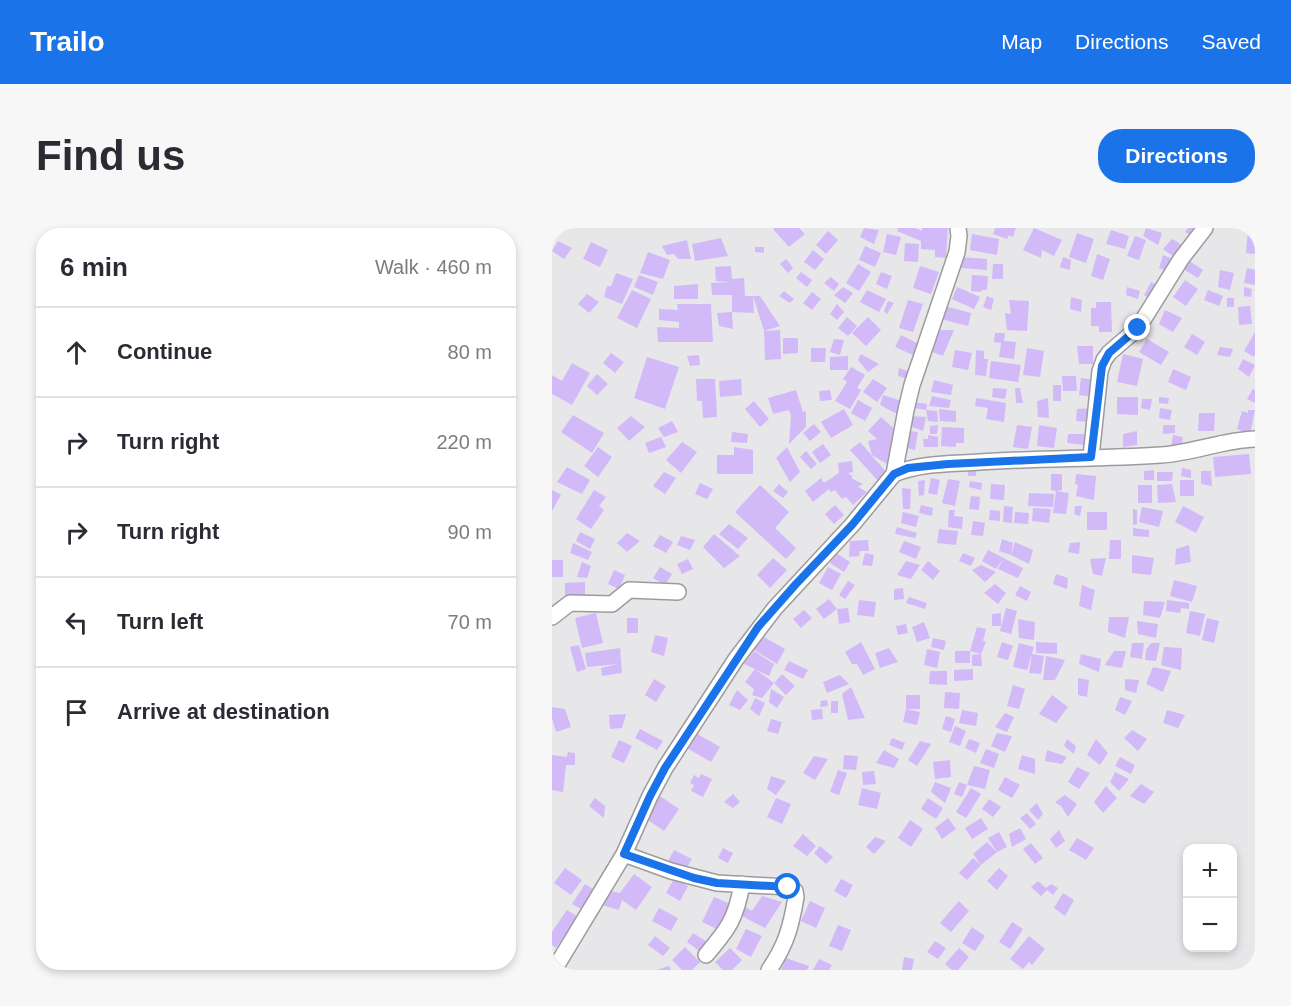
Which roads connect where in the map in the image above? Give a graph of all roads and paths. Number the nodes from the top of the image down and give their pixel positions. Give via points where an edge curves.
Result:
1 (958, 228) edge
2 (1205, 228) edge
3 (1255, 439) edge
4 (1091, 457) junction
5 (894, 474) junction
6 (678, 592) dead end
7 (552, 617) edge
8 (624, 854) junction
9 (742, 884) junction
10 (706, 955) dead end
11 (554, 970) edge
12 (769, 970) edge

1 - 5 street via 957,252 912,385
2 - 4 street via 1138,328 1104,360
3 - 4 street via 1165,454
4 - 5 street via 939,465 908,468
5 - 8 street via 758,627 665,768
6 - 7 street via 629,590 612,604 570,603
8 - 9 street via 694,878
8 - 11 street
9 - 10 street via 732,921
9 - 12 street via 788,887 795,891 789,934

